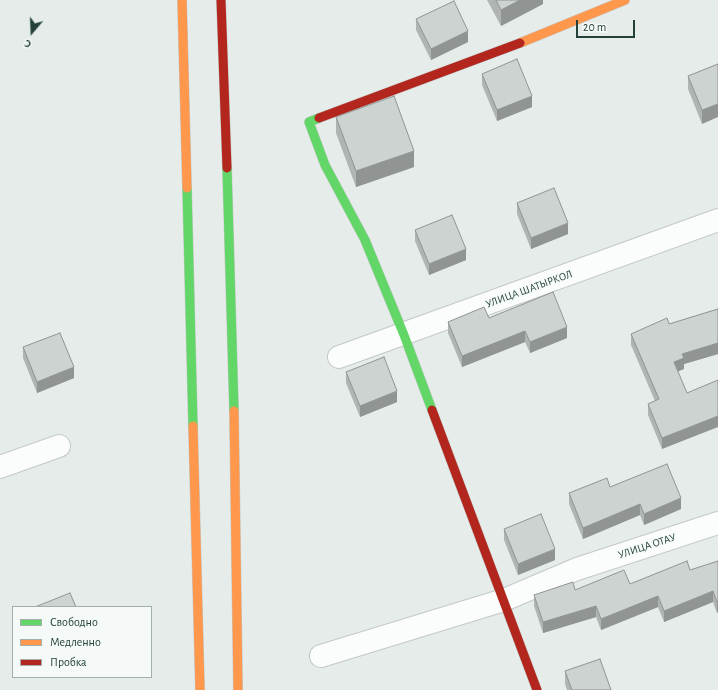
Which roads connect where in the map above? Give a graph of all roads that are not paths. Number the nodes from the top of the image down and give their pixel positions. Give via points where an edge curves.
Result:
1 (182, 0) edge
2 (221, 0) edge
3 (625, 0) edge
4 (718, 220) edge
5 (404, 335) junction
6 (339, 357) dead end
7 (59, 446) dead end
8 (0, 467) edge
9 (718, 523) edge
10 (504, 600) junction
11 (321, 656) dead end
12 (200, 690) edge
13 (238, 690) edge
14 (537, 690) edge

1 - 12 main road
2 - 13 main road via 234,377
3 - 5 main road via 542,35 310,122 325,165 365,240
4 - 5 street, УЛИЦА ШАТЫРКОЛ
5 - 6 street, УЛИЦА ШАТЫРКОЛ
5 - 10 main road
7 - 8 street
9 - 10 street, УЛИЦА ОТАУ via 577,569
10 - 11 street, УЛИЦА ОТАУ
10 - 14 main road

